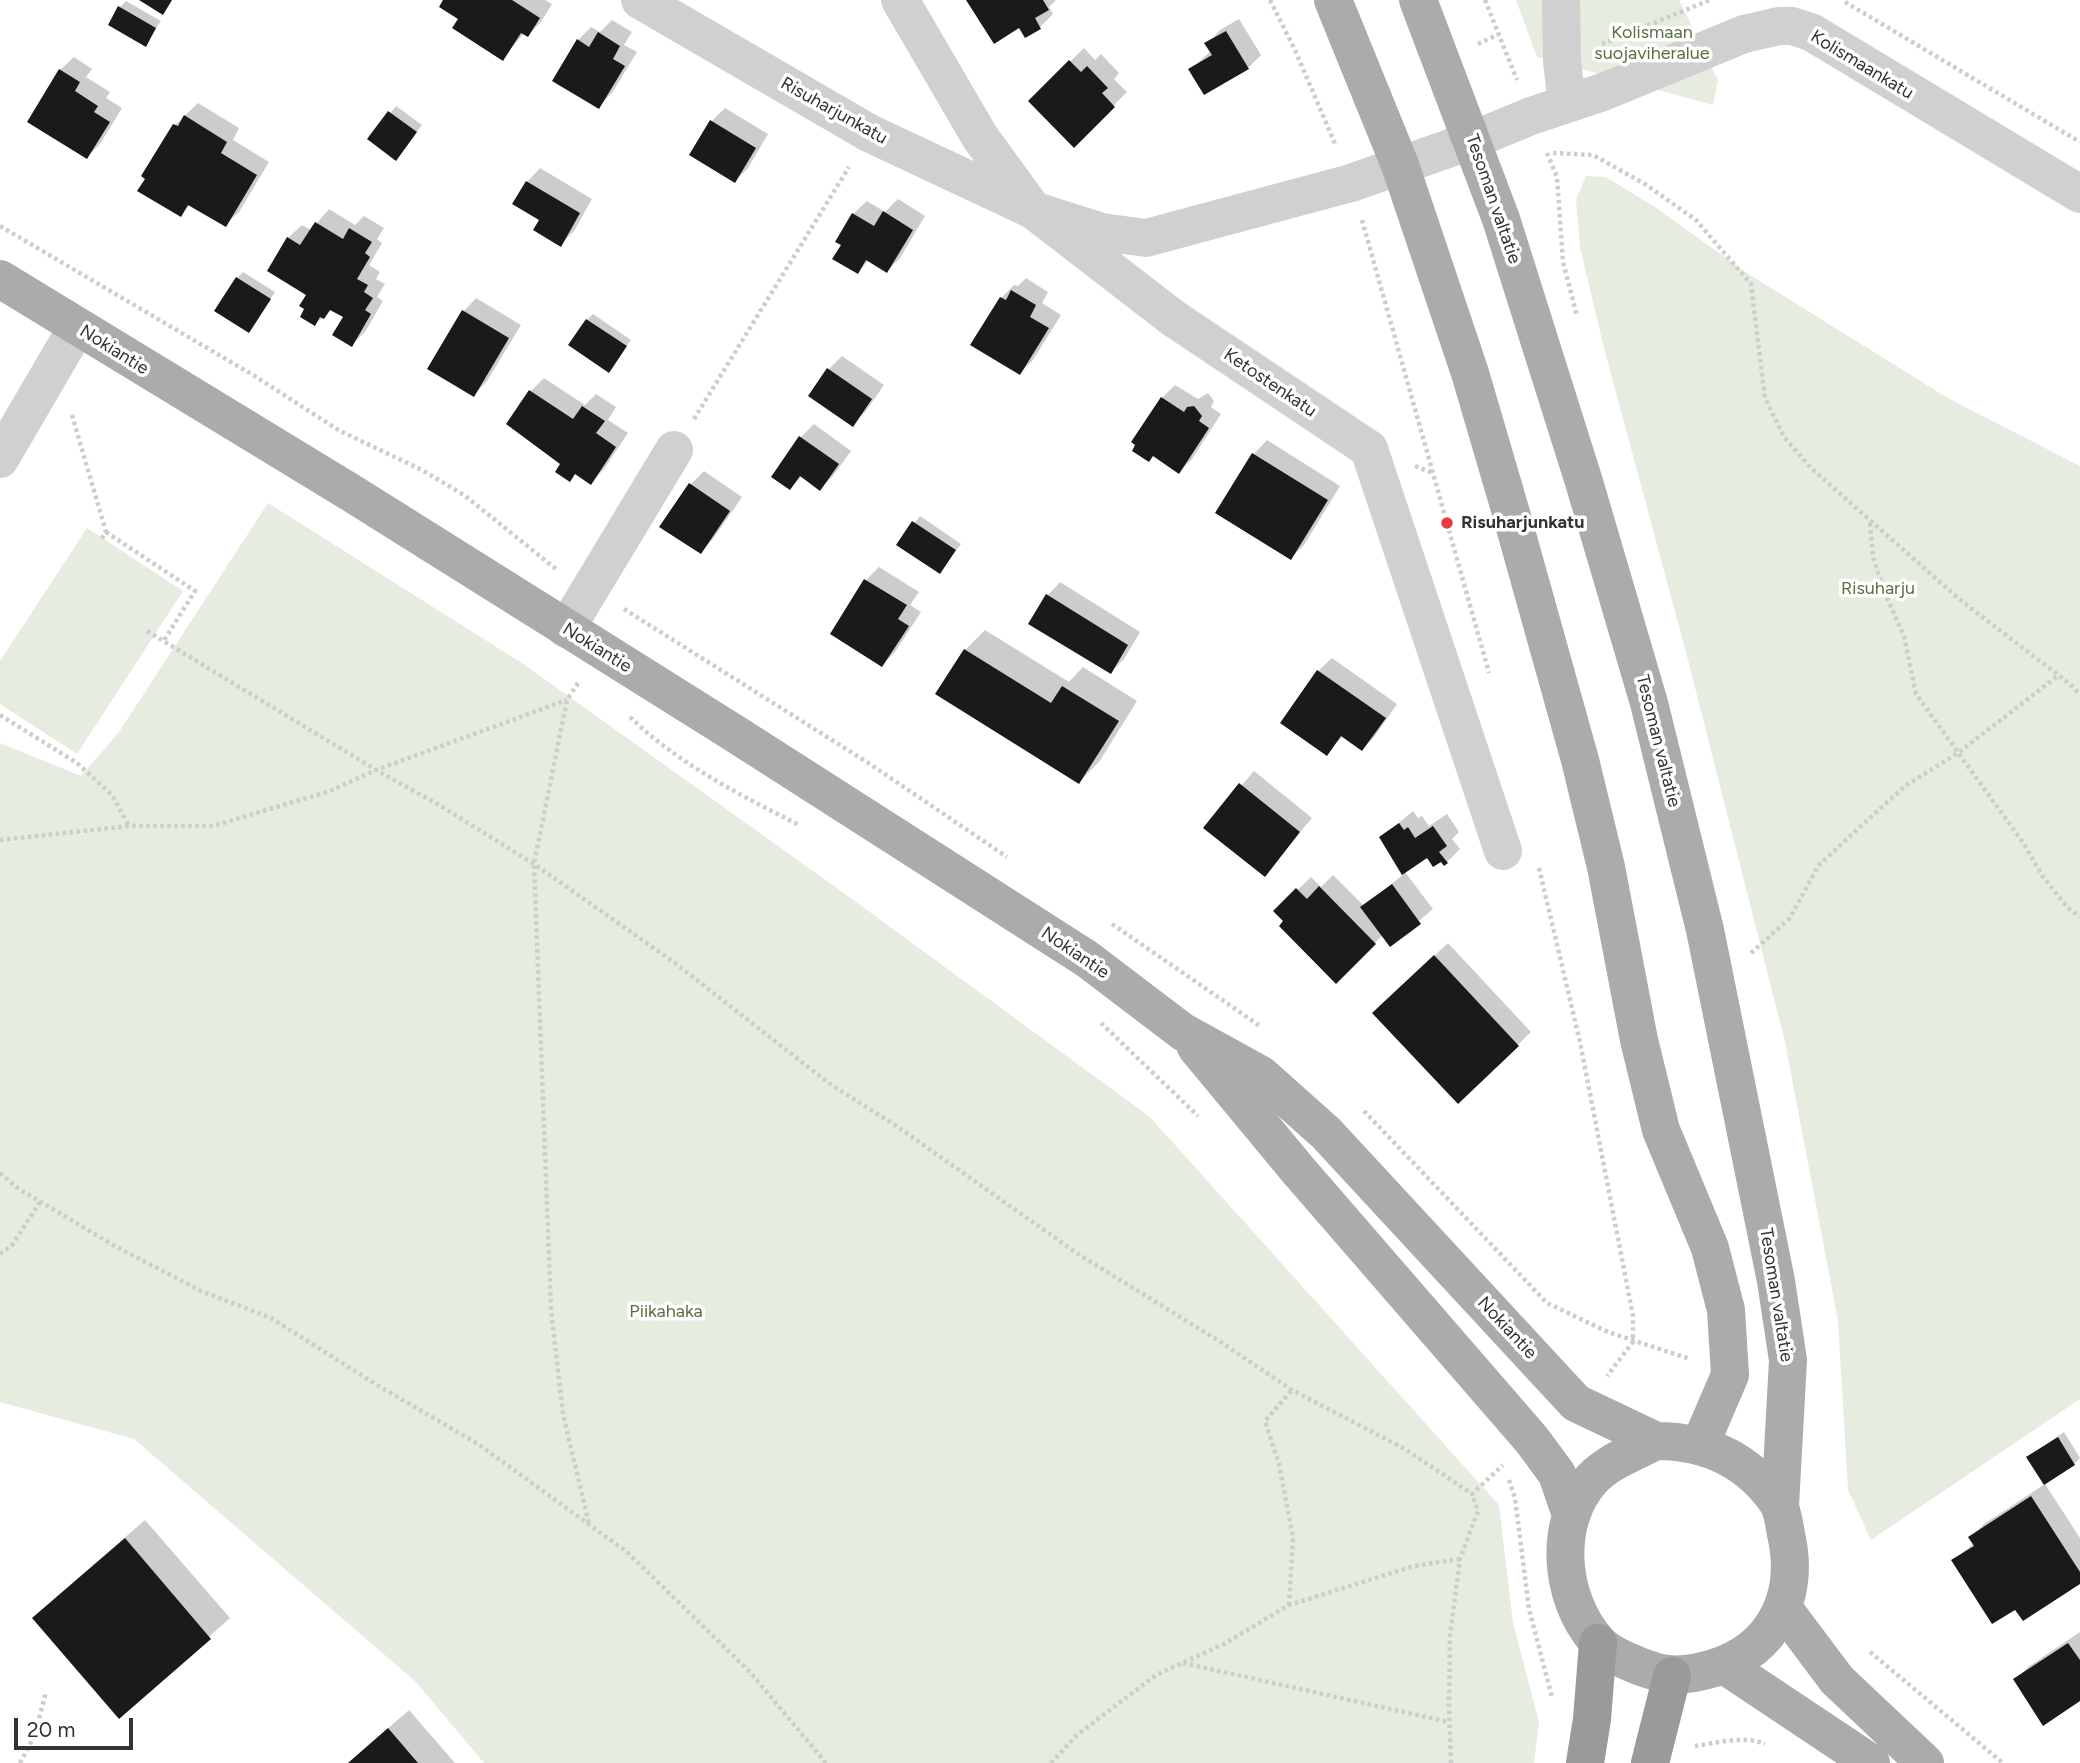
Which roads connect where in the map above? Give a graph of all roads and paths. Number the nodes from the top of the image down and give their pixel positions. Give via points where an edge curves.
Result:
1 (640, 0) edge
2 (900, 0) edge
3 (1270, 0) edge
4 (1333, 0) edge
5 (1418, 0) edge
6 (1485, 0) edge
7 (1561, 0) edge
8 (1710, 0) edge
9 (1841, 0) edge
10 (1499, 34) dead end
11 (1562, 61) junction
12 (1517, 79) dead end
13 (1567, 104) junction
14 (1473, 141) junction
15 (2080, 142) edge
16 (1546, 153) dead end
17 (1400, 166) junction
18 (1351, 183) junction
19 (2080, 194) edge
20 (825, 206) dead end
21 (1033, 211) junction
22 (0, 226) edge
23 (0, 279) edge
24 (77, 327) junction
25 (71, 412) dead end
26 (674, 450) joint
27 (0, 459) edge
28 (1870, 522) junction
29 (106, 532) junction
30 (100, 541) dead end
31 (591, 589) junction
32 (566, 629) junction
33 (147, 631) dead end
34 (163, 642) junction
35 (584, 673) dead end
36 (2059, 675) junction
37 (2070, 684) junction
38 (2080, 685) edge
39 (2080, 695) edge
40 (567, 700) junction
41 (0, 715) edge
42 (628, 716) dead end
43 (1958, 753) junction
44 (376, 770) junction
45 (130, 826) junction
46 (804, 828) dead end
47 (0, 840) edge
48 (1503, 851) dead end
49 (534, 864) junction
50 (1018, 864) dead end
51 (2080, 917) edge
52 (1104, 919) dead end
53 (1745, 958) dead end
54 (1097, 1021) dead end
55 (1262, 1028) dead end
56 (1183, 1032) junction
57 (1362, 1109) dead end
58 (1204, 1123) dead end
59 (0, 1173) edge
60 (40, 1202) junction
61 (0, 1254) edge
62 (1701, 1363) dead end
63 (1292, 1390) junction
64 (1656, 1441) junction
65 (1700, 1445) junction
66 (1496, 1456) dead end
67 (1472, 1494) junction
68 (1780, 1506) junction
69 (1570, 1512) junction
70 (589, 1526) junction
71 (1460, 1559) junction
72 (1289, 1605) junction
73 (1783, 1608) junction
74 (1598, 1643) junction
75 (1864, 1648) dead end
76 (1182, 1663) junction
77 (1724, 1665) junction
78 (1672, 1676) junction
79 (46, 1692) dead end
80 (1449, 1723) junction
81 (20, 1763) edge
82 (826, 1763) edge
83 (1051, 1763) edge
84 (1451, 1763) edge
85 (1585, 1763) edge
86 (1650, 1763) edge
87 (1871, 1763) edge
88 (1925, 1763) edge
89 (2003, 1763) edge

1 - 21 street, Risuharjunkatu via 869,133
2 - 21 street, Ketostenkatu via 980,137
3 - 18 path
4 - 17 main road
5 - 14 main road, Tesoman valtatie
6 - 10 path
7 - 11 street
8 - 11 path
9 - 15 path
11 - 12 path
11 - 13 street
13 - 14 street, Kolismaankatu
13 - 19 street, Kolismaankatu via 1744,33 1792,26 1811,32
14 - 17 street, Kolismaankatu
14 - 68 main road, Tesoman valtatie via 1535,324 1638,664 1705,930 1788,1360
16 - 28 path via 1593,155 1696,220 1751,284 1765,398 1784,437
17 - 18 street, Kolismaankatu
17 - 65 main road via 1470,373 1577,747 1661,1130 1710,1248 1726,1310 1730,1375
18 - 21 street, Kolismaankatu via 1146,238 1102,232
20 - 26 path
21 - 48 street, Ketostenkatu via 1173,318 1369,449
22 - 31 path via 340,431 464,495 559,571
23 - 24 main road, Nokiantie
24 - 27 street
24 - 32 main road, Nokiantie
25 - 29 path
26 - 31 street
28 - 36 path via 1959,599
28 - 43 path via 1872,557 1904,636 1916,694
29 - 30 path
29 - 34 path via 195,591
31 - 32 street
31 - 50 path via 870,764
32 - 56 main road, Nokiantie via 1087,959
33 - 34 path
34 - 44 path
35 - 40 path
36 - 37 path
36 - 43 path
37 - 38 path
37 - 39 path
40 - 44 path
40 - 49 path
41 - 45 path via 77,763 111,795
42 - 46 path via 646,733 733,790
43 - 51 path via 2043,877
43 - 53 path via 1905,786 1818,866 1790,918
44 - 45 path via 330,791 213,826
44 - 49 path
45 - 47 path
49 - 63 path via 675,963 830,1084 1078,1254
49 - 70 path via 551,1310 564,1414
52 - 55 path
54 - 58 path
56 - 64 main road, Nokiantie via 1261,1075 1326,1133 1577,1403
56 - 69 main road, Nokiantie via 1532,1440 1557,1474
57 - 62 path via 1547,1303 1608,1332
59 - 60 path
60 - 61 path via 12,1245
60 - 70 path via 201,1291 271,1318 478,1444
63 - 67 path via 1405,1449
63 - 72 path via 1265,1421 1279,1464 1293,1538
64 - 65 main road
64 - 69 main road via 1592,1479
65 - 68 main road via 1749,1472
66 - 67 path via 1503,1464
67 - 71 path via 1478,1511
68 - 73 main road via 1790,1579
69 - 74 main road via 1565,1552 1569,1588
70 - 82 path via 626,1552 750,1672
71 - 72 path via 1414,1566
71 - 80 path via 1450,1634
72 - 76 path
73 - 77 main road via 1771,1631
73 - 88 main road via 1837,1680
74 - 78 main road via 1637,1666
74 - 85 highway
75 - 89 path
76 - 80 path
76 - 83 path via 1156,1675 1077,1735
77 - 78 main road
77 - 87 main road
78 - 86 highway
79 - 81 path via 34,1737
80 - 84 path

